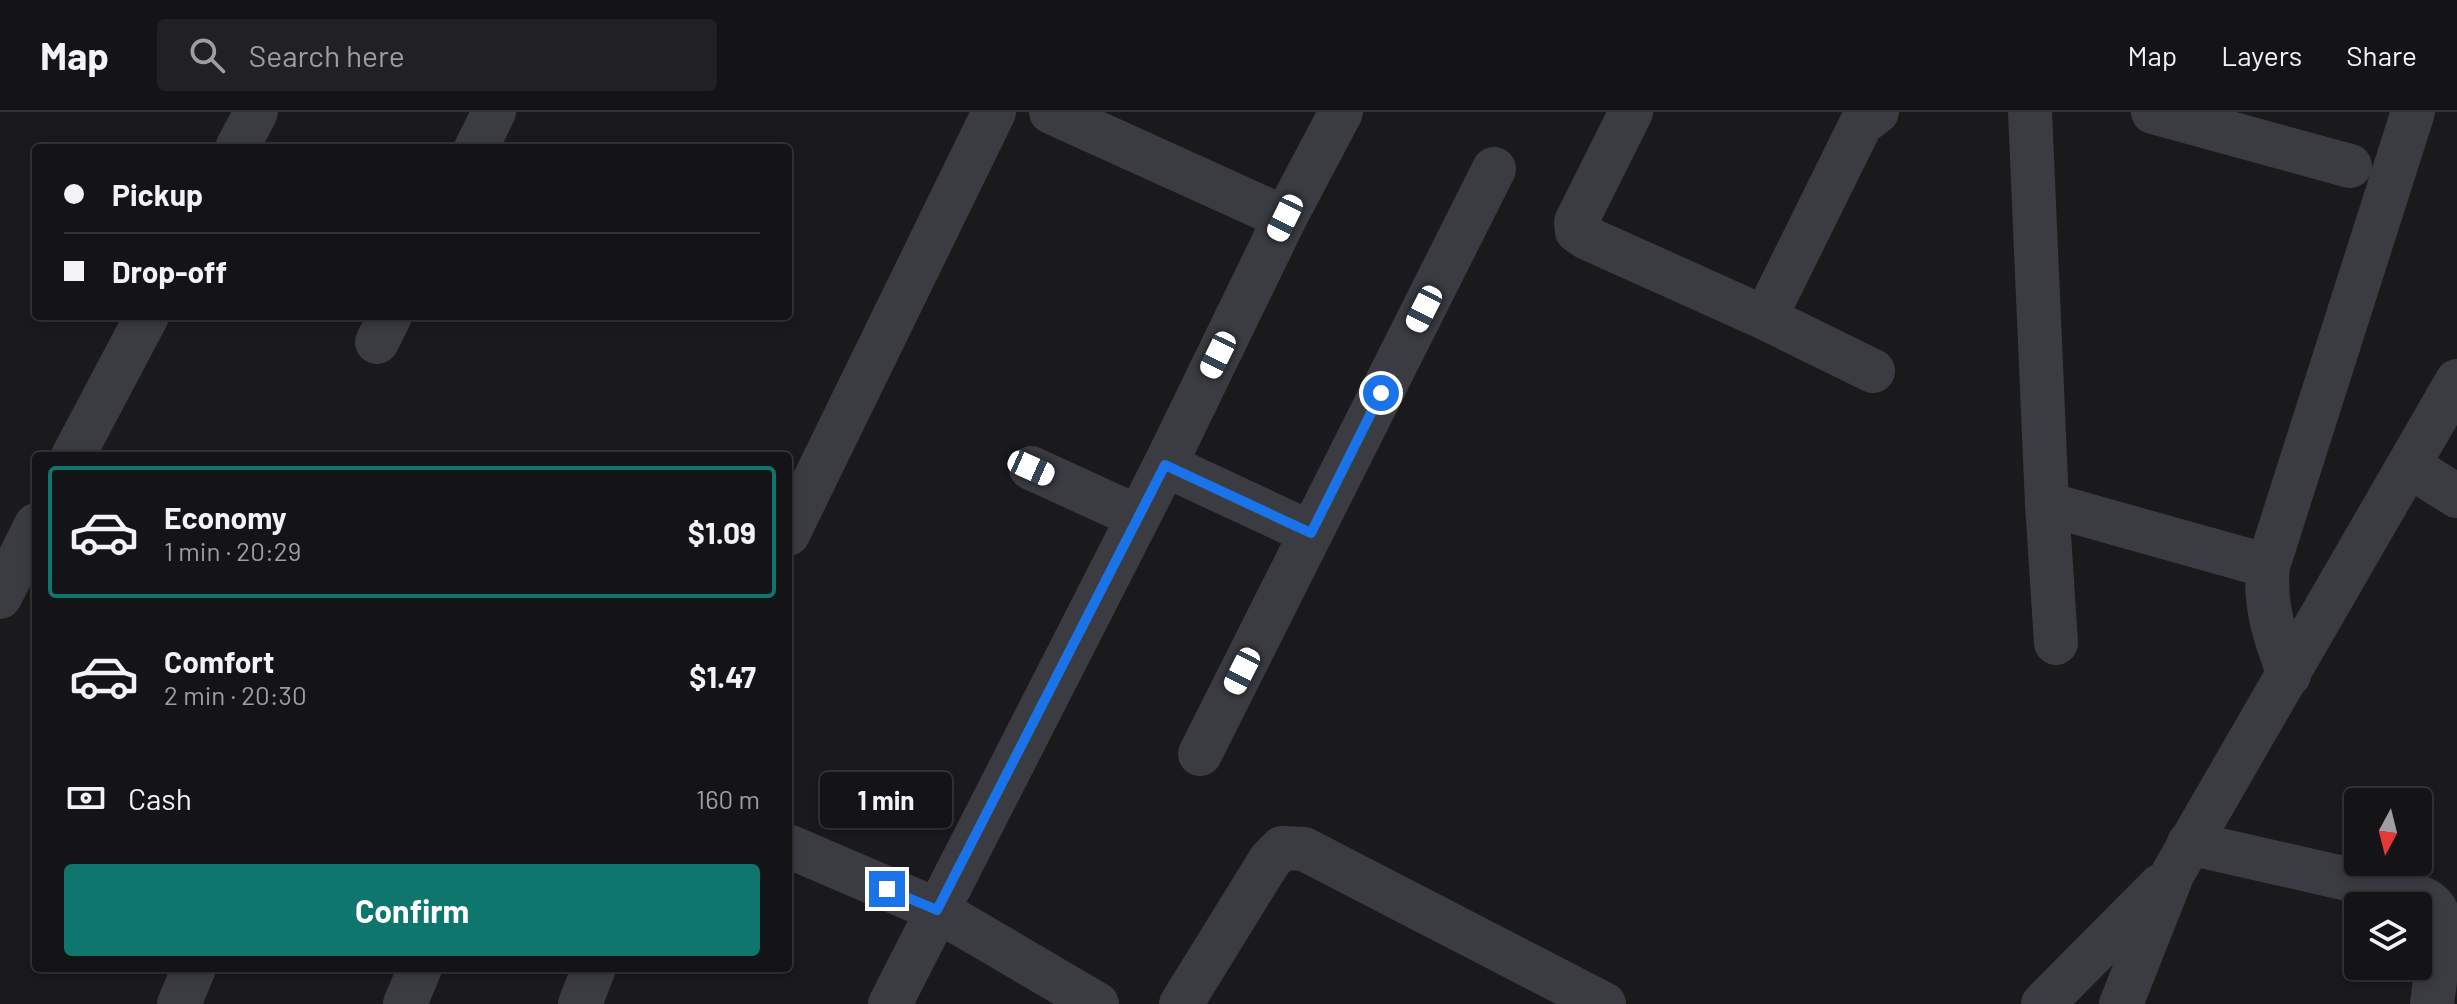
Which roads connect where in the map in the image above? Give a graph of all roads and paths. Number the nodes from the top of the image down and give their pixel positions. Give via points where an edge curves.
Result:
1 (256, 112) edge
2 (494, 112) edge
3 (994, 112) edge
4 (1051, 112) edge
5 (1341, 112) edge
6 (1631, 112) edge
7 (1877, 112) edge
8 (2030, 112) edge
9 (2153, 112) edge
10 (2413, 112) edge
11 (239, 144) edge
12 (478, 144) edge
13 (2350, 166) dead end
14 (1494, 169) dead end
15 (1285, 218) junction
16 (1765, 318) junction
17 (145, 320) edge
18 (1873, 371) dead end
19 (2457, 381) edge
20 (75, 452) edge
21 (1165, 465) junction
22 (2409, 466) junction
23 (1031, 468) dead end
24 (2457, 496) edge
25 (2047, 504) junction
26 (1138, 517) junction
27 (792, 526) edge
28 (32, 533) edge
29 (1311, 533) junction
30 (2268, 566) junction
31 (0, 597) edge
32 (2056, 643) dead end
33 (2289, 675) junction
34 (1200, 754) dead end
35 (792, 848) edge
36 (2181, 858) junction
37 (937, 910) junction
38 (192, 972) edge
39 (418, 972) edge
40 (592, 972) edge
41 (179, 1004) edge
42 (405, 1004) edge
43 (580, 1004) edge
44 (890, 1004) edge
45 (1097, 1004) edge
46 (1181, 1004) edge
47 (1604, 1004) edge
48 (2043, 1004) edge
49 (2121, 1004) edge
50 (2432, 1004) edge

1 - 11 street
2 - 12 street
3 - 27 street
4 - 15 street
5 - 15 street
6 - 16 street via 1576,222 1577,231
7 - 16 street via 1861,124
8 - 25 street
9 - 13 street
10 - 30 street
14 - 29 street
15 - 21 street
16 - 18 street
17 - 20 street
19 - 22 street
21 - 26 street
21 - 29 street
22 - 24 street
22 - 33 street
23 - 26 street
25 - 30 street
25 - 32 street
26 - 37 street
28 - 31 street
29 - 34 street
30 - 33 street via 2265,591
33 - 36 street
35 - 37 street
36 - 48 street
36 - 49 street
36 - 50 street via 2426,899 2438,914 2439,931
37 - 44 street
37 - 45 street
38 - 41 street
39 - 42 street
40 - 43 street
46 - 47 street via 1282,848 1304,849

